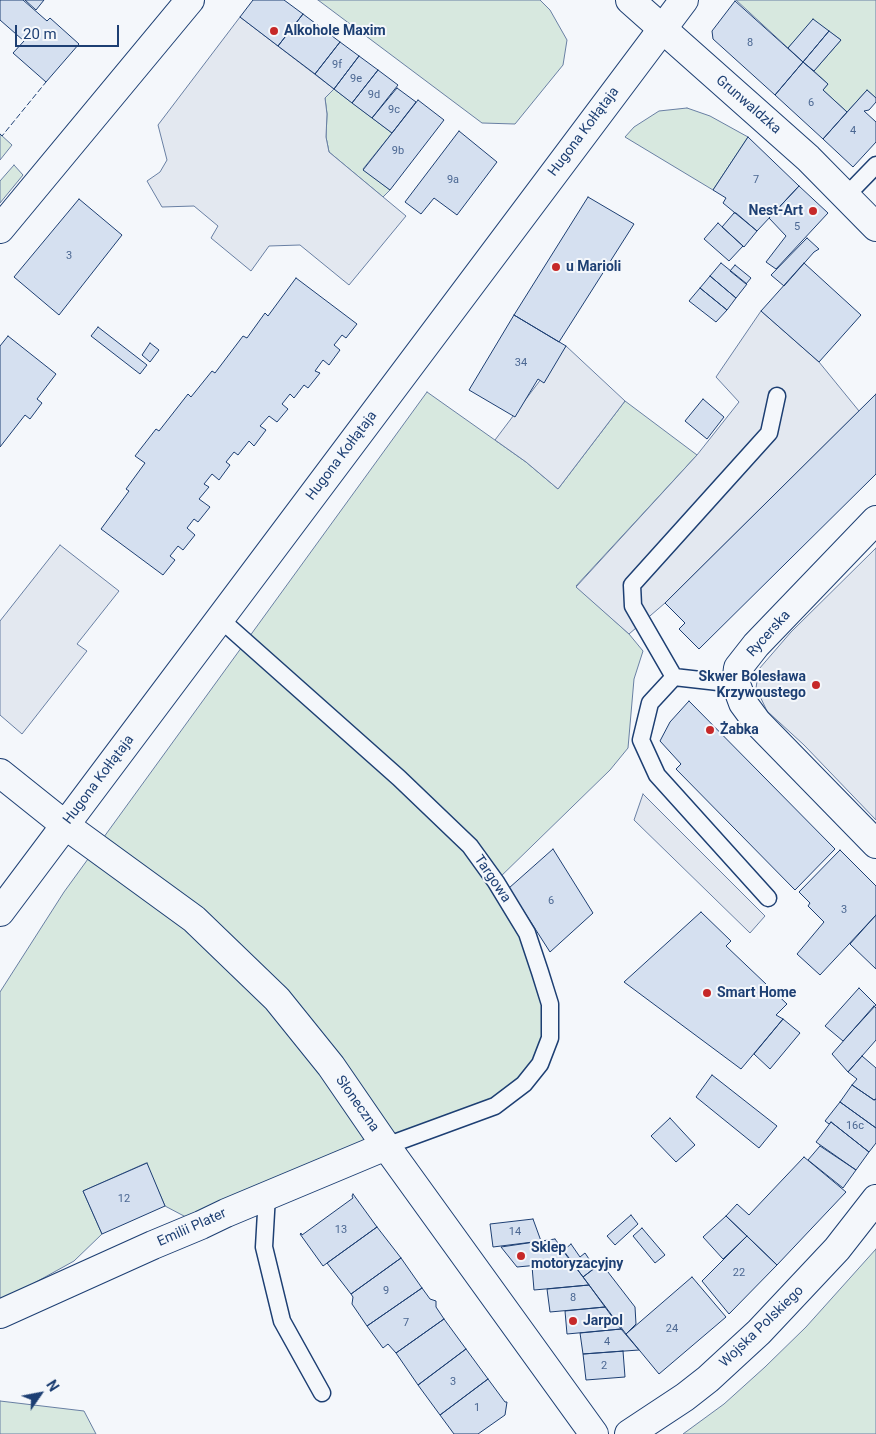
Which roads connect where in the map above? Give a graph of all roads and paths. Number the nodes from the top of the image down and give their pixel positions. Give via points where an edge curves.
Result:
1 (190, 0) edge
2 (630, 0) edge
3 (684, 0) edge
4 (663, 30) junction
5 (876, 165) edge
6 (865, 218) edge
7 (0, 228) edge
8 (778, 396) dead end
9 (876, 520) edge
10 (219, 618) junction
11 (674, 677) junction
12 (736, 684) junction
13 (0, 773) edge
14 (65, 825) junction
15 (876, 844) edge
16 (768, 898) dead end
17 (0, 912) edge
18 (386, 1146) junction
19 (268, 1195) junction
20 (876, 1199) edge
21 (0, 1314) edge
22 (322, 1393) dead end
23 (594, 1434) edge
24 (629, 1434) edge

1 - 7 street
2 - 4 street, Grunwaldzka
3 - 4 street, Hugona Kołłątaja
4 - 6 street, Grunwaldzka via 808,158
4 - 10 street, Hugona Kołłątaja
5 - 6 lane
8 - 11 lane via 769,433 632,585 633,606
9 - 12 street, Rycerska via 756,645 738,668
10 - 14 street, Hugona Kołłątaja
10 - 18 lane, Targowa via 399,778 470,846 527,933 540,972 550,1004 550,1038 540,1064 524,1084 495,1106
11 - 12 lane
11 - 16 lane via 650,703 641,740 656,775
12 - 15 street via 743,703 757,722
13 - 14 street, Słoneczna
14 - 17 street, Hugona Kołłątaja
14 - 18 street, Słoneczna via 194,919 243,964 313,1042
18 - 19 street, Emilii Plater
18 - 23 street, Słoneczna
19 - 21 street, Emilii Plater
19 - 22 lane via 264,1247 282,1321
20 - 24 street, Wojska Polskiego via 838,1249 759,1332 708,1379

